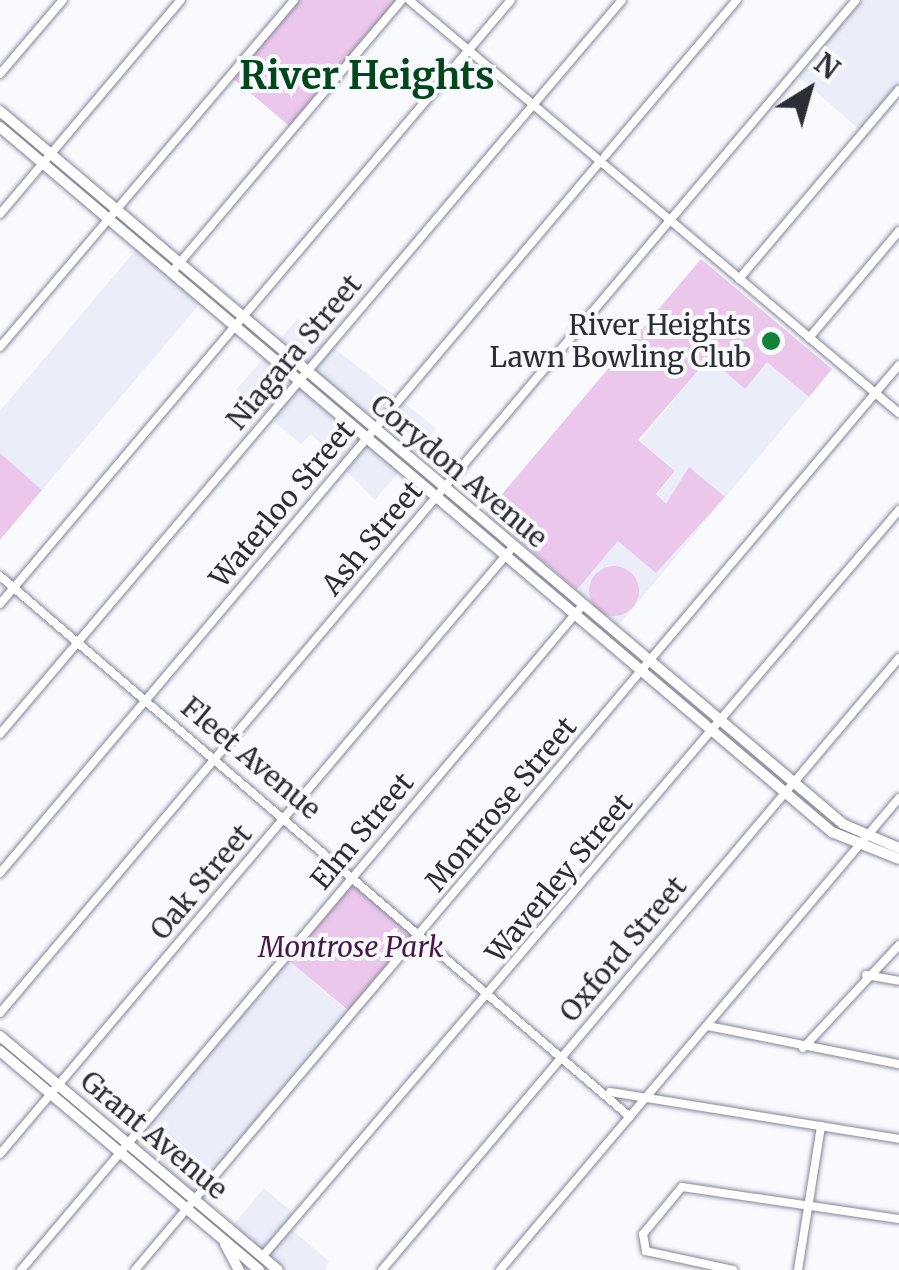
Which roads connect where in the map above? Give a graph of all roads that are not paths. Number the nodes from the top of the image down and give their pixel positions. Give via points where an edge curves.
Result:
1 (63, 0) edge
2 (182, 0) edge
3 (294, 0) edge
4 (401, 0) edge
5 (409, 0) edge
6 (511, 0) edge
7 (622, 0) edge
8 (738, 0) edge
9 (856, 0) edge
10 (469, 49) junction
11 (0, 74) edge
12 (899, 90) edge
13 (534, 104) junction
14 (0, 110) edge
15 (0, 127) edge
16 (47, 159) junction
17 (601, 160) junction
18 (0, 214) edge
19 (112, 215) junction
20 (670, 220) junction
21 (899, 231) edge
22 (175, 268) junction
23 (740, 278) junction
24 (239, 322) junction
25 (809, 338) junction
26 (0, 346) edge
27 (899, 365) edge
28 (303, 376) junction
29 (875, 394) junction
30 (899, 413) edge
31 (370, 434) junction
32 (444, 487) junction
33 (436, 497) junction
34 (899, 510) edge
35 (509, 552) junction
36 (0, 576) edge
37 (14, 587) junction
38 (0, 604) edge
39 (583, 604) junction
40 (574, 614) junction
41 (79, 641) junction
42 (899, 658) edge
43 (646, 666) junction
44 (147, 699) junction
45 (717, 726) junction
46 (0, 734) edge
47 (216, 758) junction
48 (790, 788) junction
49 (899, 798) edge
50 (285, 816) junction
51 (861, 843) junction
52 (899, 848) edge
53 (899, 859) edge
54 (0, 873) edge
55 (355, 875) junction
56 (422, 932) junction
57 (899, 944) edge
58 (866, 976) junction
59 (899, 981) edge
60 (493, 992) junction
61 (0, 1013) edge
62 (708, 1026) junction
63 (0, 1036) edge
64 (803, 1048) junction
65 (0, 1051) edge
66 (565, 1053) junction
67 (899, 1064) edge
68 (59, 1084) junction
69 (610, 1092) junction
70 (51, 1094) junction
71 (648, 1097) junction
72 (630, 1118) junction
73 (821, 1126) junction
74 (899, 1140) edge
75 (124, 1148) junction
76 (0, 1154) edge
77 (191, 1204) junction
78 (808, 1204) junction
79 (899, 1219) edge
80 (222, 1238) junction
81 (263, 1267) edge
82 (21, 1270) edge
83 (135, 1270) edge
84 (239, 1270) edge
85 (382, 1270) edge
86 (500, 1270) edge
87 (733, 1270) edge
88 (798, 1270) edge

1 - 11 street
2 - 16 street
3 - 19 street
4 - 5 street
4 - 22 street
5 - 10 street
6 - 10 street
7 - 13 street, Niagara Street
8 - 17 street, Waterloo Street
9 - 20 street, Ash Street
10 - 13 street
10 - 24 street
12 - 23 street
13 - 17 street
13 - 28 street, Niagara Street
14 - 16 main road, Corydon Avenue
15 - 16 main road, Corydon Avenue
16 - 18 street
16 - 19 main road, Corydon Avenue
17 - 20 street
17 - 31 street, Waterloo Street
19 - 22 main road, Corydon Avenue
19 - 26 street
20 - 23 street
20 - 32 street, Ash Street
21 - 25 street
22 - 24 main road, Corydon Avenue
23 - 25 street
24 - 28 main road, Corydon Avenue
24 - 37 street
25 - 29 street
27 - 29 street, Montrose Street
28 - 31 main road, Corydon Avenue
28 - 41 street, Niagara Street
29 - 30 street
29 - 43 street, Montrose Street
31 - 32 main road, Corydon Avenue
31 - 33 main road, Corydon Avenue
31 - 44 street, Waterloo Street
32 - 33 street, Ash Street
32 - 35 main road, Corydon Avenue
33 - 35 main road, Corydon Avenue
33 - 47 street, Ash Street
34 - 45 street, Waverley Street
35 - 39 main road, Corydon Avenue
35 - 40 main road, Corydon Avenue
35 - 50 street, Oak Street
36 - 37 street, Fleet Avenue
37 - 38 street
37 - 41 street, Fleet Avenue
39 - 40 street, Elm Street
39 - 43 main road, Corydon Avenue
40 - 43 main road, Corydon Avenue
40 - 55 street, Elm Street
41 - 44 street, Fleet Avenue
41 - 46 street, Niagara Street
42 - 48 street, Oxford Street
43 - 45 main road, Corydon Avenue
43 - 56 street, Montrose Street
44 - 47 street, Fleet Avenue
44 - 54 street, Waterloo Street
45 - 48 main road, Corydon Avenue
45 - 60 street, Waverley Street
47 - 50 street, Fleet Avenue
47 - 61 street, Ash Street
48 - 51 main road, Corydon Avenue
48 - 66 street, Oxford Street
49 - 51 street
50 - 55 street, Fleet Avenue
50 - 68 street, Oak Street
51 - 52 main road, Corydon Avenue
51 - 53 main road, Corydon Avenue
51 - 62 street
55 - 56 street, Fleet Avenue
55 - 75 street, Elm Street
56 - 60 street, Fleet Avenue
56 - 77 street, Montrose Street
57 - 58 street
58 - 59 street
58 - 64 street
60 - 66 street, Fleet Avenue
60 - 81 street, Waverley Street
62 - 64 street
62 - 71 street
63 - 68 main road, Grant Avenue
64 - 67 street
65 - 70 main road, Grant Avenue
66 - 69 street, Fleet Avenue
66 - 85 street, Oxford Street
68 - 70 street, Oak Street
68 - 75 main road, Grant Avenue
69 - 71 street
69 - 72 street, Fleet Avenue
70 - 75 main road, Grant Avenue
70 - 76 street, Oak Street
71 - 72 street
71 - 73 street
72 - 86 street
73 - 74 street
73 - 78 street
75 - 77 main road, Grant Avenue
75 - 82 street, Elm Street
77 - 80 main road, Grant Avenue
77 - 81 main road, Grant Avenue
77 - 83 street, Montrose Street
78 - 79 street
78 - 87 street via 686,1185 643,1234 655,1257
78 - 88 street
80 - 81 main road, Grant Avenue
80 - 84 main road

